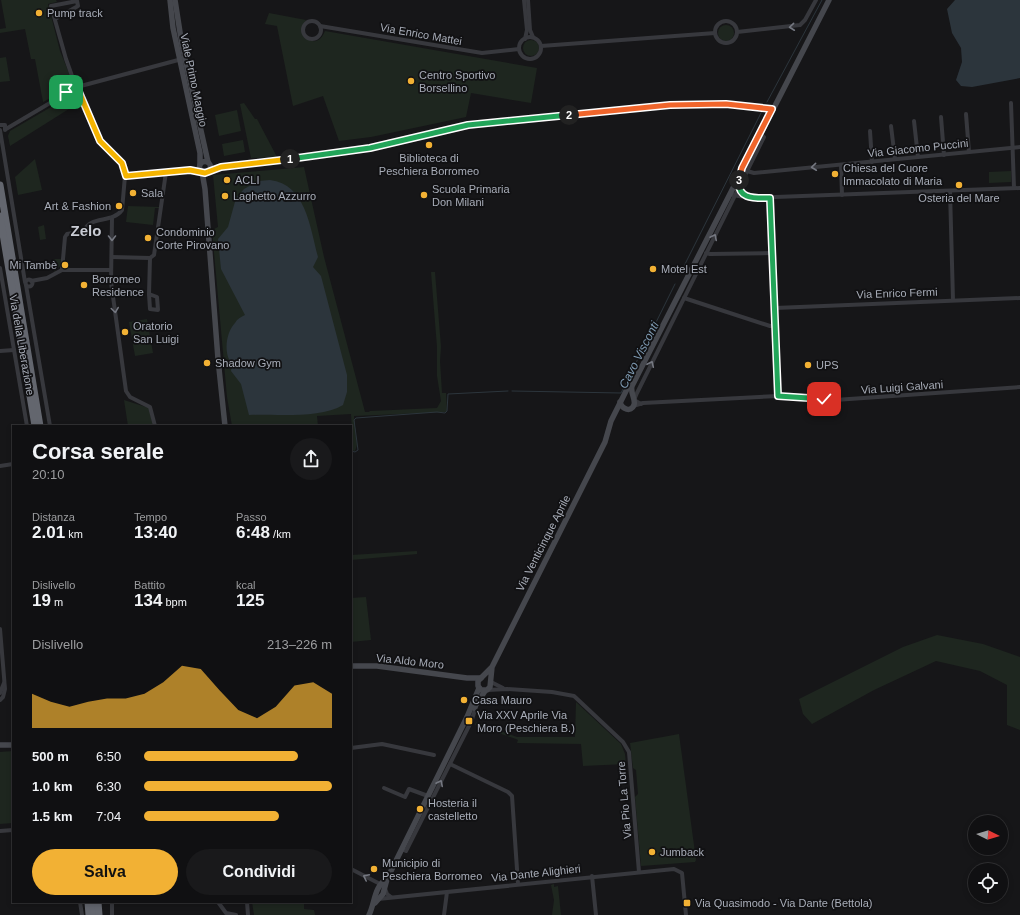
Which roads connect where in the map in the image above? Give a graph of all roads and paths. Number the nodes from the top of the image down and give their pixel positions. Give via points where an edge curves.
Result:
1 (170, 0) edge
2 (175, 0) edge
3 (524, 0) edge
4 (528, 0) edge
5 (816, 0) edge
6 (829, 0) edge
7 (55, 19) junction
8 (320, 26) junction
9 (737, 32) junction
10 (715, 33) junction
11 (533, 37) junction
12 (524, 38) junction
13 (541, 46) junction
14 (519, 49) junction
15 (182, 59) junction
16 (77, 87) junction
17 (1011, 103) dead end
18 (772, 109) junction
19 (966, 114) dead end
20 (940, 117) dead end
21 (0, 119) edge
22 (914, 121) dead end
23 (891, 126) dead end
24 (4, 127) edge
25 (0, 130) edge
26 (870, 131) dead end
27 (3, 144) junction
28 (1020, 147) edge
29 (1012, 148) junction
30 (970, 152) junction
31 (944, 155) junction
32 (918, 157) junction
33 (895, 159) junction
34 (872, 162) junction
35 (208, 163) junction
36 (841, 165) junction
37 (221, 167) junction
38 (204, 169) junction
39 (745, 169) junction
40 (166, 172) junction
41 (126, 176) junction
42 (0, 185) edge
43 (739, 187) junction
44 (1014, 188) junction
45 (1020, 188) edge
46 (950, 191) junction
47 (729, 193) junction
48 (842, 195) junction
49 (735, 196) junction
50 (750, 198) junction
51 (770, 198) junction
52 (0, 216) edge
53 (112, 218) junction
54 (706, 253) junction
55 (772, 253) junction
56 (112, 257) junction
57 (150, 258) junction
58 (0, 268) edge
59 (62, 270) junction
60 (111, 270) junction
61 (30, 283) junction
62 (149, 294) dead end
63 (684, 298) junction
64 (1020, 298) edge
65 (953, 300) junction
66 (775, 308) junction
67 (775, 326) junction
68 (14, 350) junction
69 (0, 351) edge
70 (637, 375) junction
71 (1020, 387) edge
72 (624, 396) junction
73 (778, 396) junction
74 (634, 401) junction
75 (620, 402) junction
76 (623, 411) junction
77 (27, 425) edge
78 (34, 425) edge
79 (40, 425) edge
80 (50, 425) edge
81 (155, 425) edge
82 (225, 425) edge
83 (610, 427) junction
84 (12, 464) edge
85 (0, 466) edge
86 (0, 629) edge
87 (352, 666) edge
88 (492, 667) junction
89 (482, 677) junction
90 (468, 678) junction
91 (5, 681) junction
92 (491, 681) junction
93 (482, 689) junction
94 (507, 689) junction
95 (0, 693) edge
96 (0, 700) edge
97 (477, 704) junction
98 (468, 717) junction
99 (12, 745) edge
100 (2, 746) edge
101 (352, 748) edge
102 (434, 755) dead end
103 (450, 764) junction
104 (384, 788) dead end
105 (428, 796) junction
106 (0, 830) edge
107 (12, 830) edge
108 (402, 849) junction
109 (352, 870) edge
110 (639, 872) junction
111 (592, 876) junction
112 (518, 884) junction
113 (383, 886) junction
114 (447, 892) junction
115 (378, 897) junction
116 (391, 897) junction
117 (80, 903) edge
118 (88, 903) edge
119 (93, 903) edge
120 (98, 903) edge
121 (102, 903) edge
122 (112, 903) edge
123 (219, 903) edge
124 (247, 903) edge
125 (82, 915) edge
126 (88, 915) edge
127 (94, 915) edge
128 (99, 915) edge
129 (102, 915) edge
130 (112, 915) edge
131 (236, 915) edge
132 (248, 915) edge
133 (369, 915) edge
134 (444, 915) edge
135 (596, 915) edge
136 (686, 915) edge

1 - 15 main road, Viale Primo Maggio
2 - 15 main road, Viale Primo Maggio
3 - 12 street via 527,30
4 - 11 street via 530,30
5 -> 9 street via 800,26
6 - 18 main road
7 - 7 street via 78,6 77,1 51,6
7 - 16 street
8 - 8 street via 312,21 307,23 304,28 305,34 309,38 317,38
8 - 14 street, Via Enrico Mattei via 482,53
9 - 10 street via 734,40 728,43 719,41
9 - 10 street via 733,24 725,21 717,25
10 - 13 street
11 - 12 street
11 - 13 street
12 - 14 street
13 - 14 street via 538,56 531,59 522,56
15 - 16 street
15 - 35 main road, Viale Primo Maggio
15 - 38 main road, Viale Primo Maggio
16 - 24 street via 16,123
16 - 41 street via 100,141 122,163
17 - 29 street
18 - 37 street via 726,104 644,106 468,125 370,148
18 - 39 main road
19 - 30 street
20 - 31 street
21 - 24 street
22 - 32 street
23 - 33 street
24 - 25 street, Via della Liberazione
24 - 27 street, Via della Liberazione
25 - 27 street, Via della Liberazione
26 - 34 street
27 - 61 street, Via della Liberazione via 25,274
28 - 29 street, Via Giacomo Puccini
29 - 30 street, Via Giacomo Puccini
29 - 44 street
30 - 31 street, Via Giacomo Puccini
31 - 32 street, Via Giacomo Puccini
32 - 33 street, Via Giacomo Puccini
33 - 34 street, Via Giacomo Puccini
34 - 36 street, Via Giacomo Puccini
35 - 37 street
35 - 38 main road, Viale Primo Maggio
35 - 38 main road via 204,162
36 -> 39 street, Via Giacomo Puccini via 754,173
36 - 48 street
37 - 38 street
38 - 40 street
38 - 82 main road
39 - 43 street
39 - 47 main road
40 - 41 street
40 - 57 street via 154,255
41 - 53 street via 123,207 120,213
42 - 79 highway
43 - 49 street
43 - 50 street via 741,193
44 - 45 street
44 - 46 street
46 - 48 street
46 - 65 street
47 - 49 street
47 - 70 main road
48 - 51 street
49 - 50 street
54 -> 49 street
50 - 51 street
51 - 55 street
52 - 78 highway
53 -> 56 street
53 - 59 street via 92,222 84,231 67,234
54 - 55 street
54 - 63 street
55 - 66 street
56 - 57 street
56 - 60 street
57 - 62 street
58 - 68 street, Via della Liberazione
59 - 60 street
59 - 61 street
60 -> 81 street via 126,391 130,397 150,407
61 - 80 street, Via della Liberazione via 28,296
63 - 67 street
74 -> 63 street
64 - 65 street, Via Enrico Fermi
65 - 66 street, Via Enrico Fermi
66 - 67 street
67 - 73 street
68 - 69 street
68 - 77 street, Via della Liberazione
70 - 72 main road
70 - 74 main road via 631,389
71 - 73 street, Via Luigi Galvani via 835,400
72 - 74 main road via 629,395
72 - 75 main road, Via Venticinque Aprile
73 - 74 street, Via Luigi Galvani via 641,404
74 - 76 main road
75 - 76 main road
75 - 83 main road, Via Venticinque Aprile
76 - 83 main road, Via Venticinque Aprile
83 - 88 main road, Via Venticinque Aprile via 605,442
84 - 85 street
86 - 91 street
87 - 90 main road, Via Aldo Moro via 377,666
88 - 89 main road, Via Venticinque Aprile
88 - 92 main road, Via Venticinque Aprile
89 - 90 main road, Via Aldo Moro
89 - 92 main road
89 - 93 main road, Via Venticinque Aprile via 478,681
90 - 93 main road
91 - 95 street
91 - 96 street via 5,692
92 - 93 main road, Via Venticinque Aprile
92 - 94 street, Via Pio La Torre
93 - 94 street, Via Pio La Torre
93 - 97 main road
93 - 98 main road
94 - 110 street, Via Pio La Torre via 574,696 627,746
97 - 98 main road
97 - 103 street
98 - 105 main road
99 - 100 main road
101 - 102 street via 382,744
108 -> 103 street via 406,851
103 - 112 street via 512,796
104 - 105 street via 405,797 409,789
105 - 108 main road
106 - 107 street
108 - 113 main road
113 -> 109 street
110 - 111 street, Via Dante Alighieri
110 - 136 street, Via Dante Alighieri via 674,868 681,872
111 - 112 street, Via Dante Alighieri
111 - 135 street
112 - 114 street, Via Dante Alighieri
113 - 115 main road
113 - 116 street via 386,894
114 - 116 street, Via Dante Alighieri
114 - 134 street
115 - 116 street, Via Dante Alighieri
115 - 133 main road
117 - 125 street
118 - 126 highway
119 - 127 highway
120 - 128 highway
121 - 129 highway
122 - 130 street
123 - 131 street via 226,913
124 - 132 street

